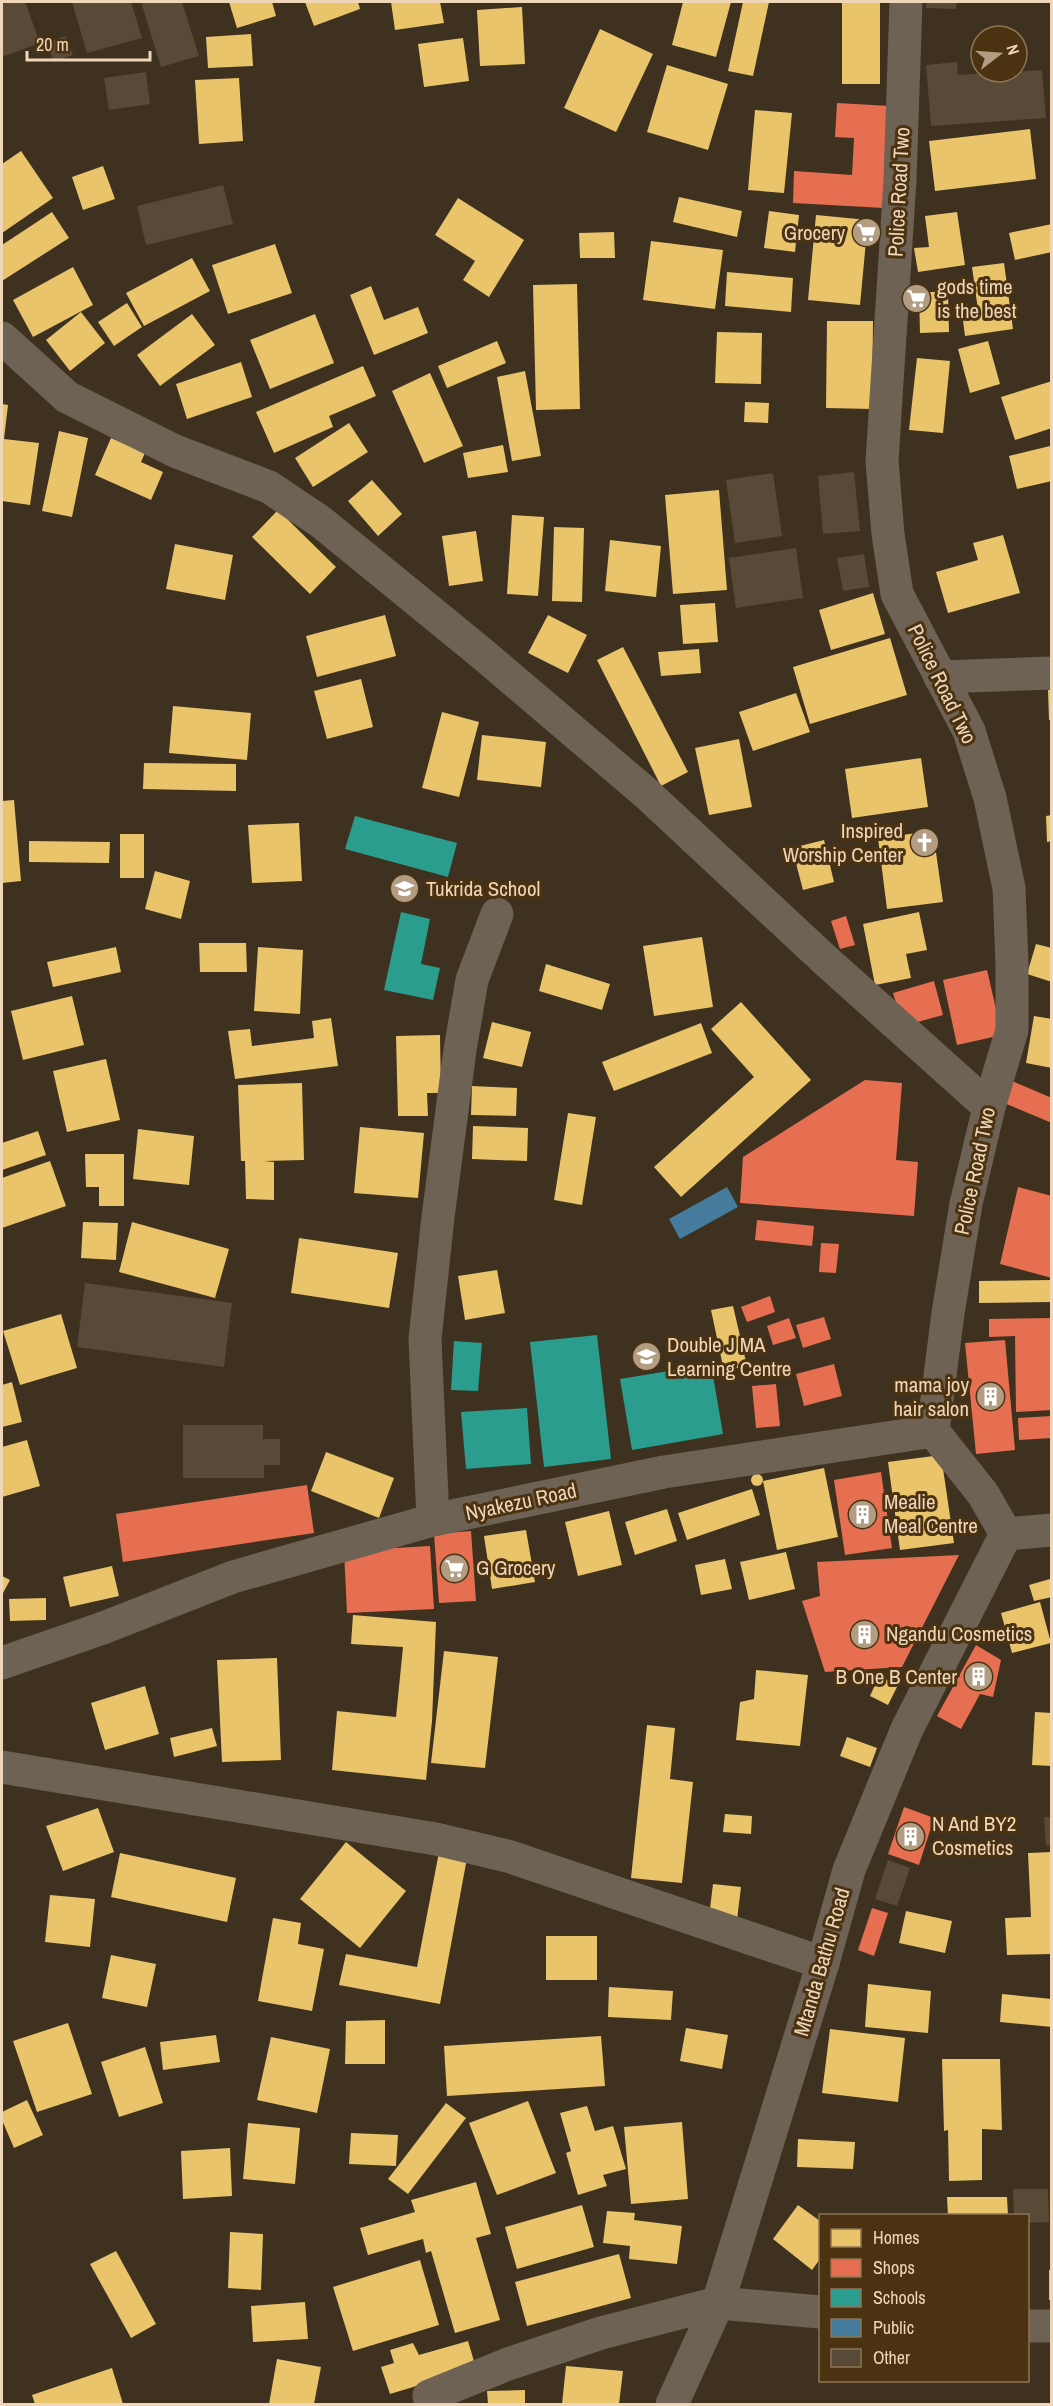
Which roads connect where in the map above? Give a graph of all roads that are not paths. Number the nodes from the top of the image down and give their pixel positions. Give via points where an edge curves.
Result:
1 (906, 2) edge
2 (2, 338) edge
3 (1052, 673) edge
4 (940, 677) junction
5 (497, 914) dead end
6 (988, 1107) junction
7 (933, 1431) junction
8 (433, 1520) junction
9 (1052, 1530) edge
10 (1006, 1534) junction
11 (2, 1663) edge
12 (2, 1767) edge
13 (823, 1963) junction
14 (718, 2303) junction
15 (819, 2312) edge
16 (1029, 2326) edge
17 (1052, 2326) edge
18 (429, 2396) dead end
19 (672, 2404) edge

1 - 4 street, Police Road Two via 900,180 882,461 897,594
2 - 6 street via 68,397 174,451 269,486 321,522 647,794
3 - 4 street
4 - 6 street, Police Road Two via 969,730 990,798 1009,888 1012,1030
5 - 8 street via 472,980 460,1050 425,1339
6 - 7 street, Police Road Two via 966,1204
7 - 8 street, Nyakezu Road via 663,1472
7 - 10 street via 978,1486
8 - 11 street, Nyakezu Road via 233,1577
9 - 10 street
10 - 13 street, Mtanda Bathu Road via 907,1729 849,1870
12 - 13 street via 436,1839 521,1861
13 - 14 street, Mtanda Bathu Road
14 - 15 street
14 - 18 street via 601,2333
14 - 19 street, Mtanda Bathu Road
16 - 17 street

